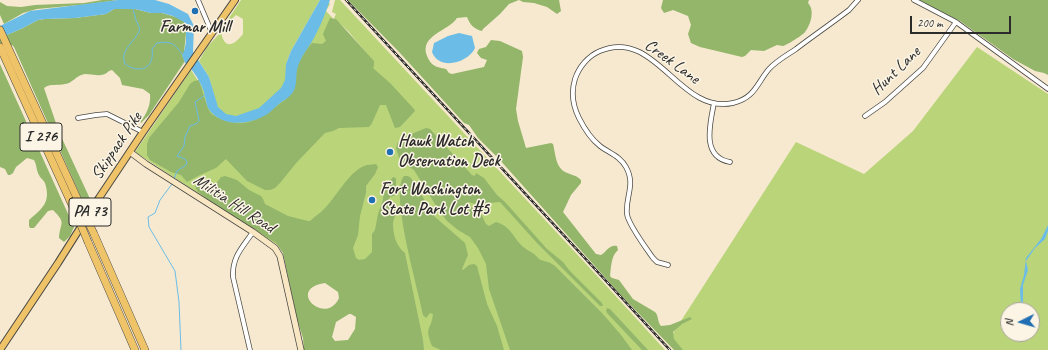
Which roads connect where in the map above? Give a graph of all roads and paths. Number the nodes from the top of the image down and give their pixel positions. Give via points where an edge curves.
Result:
1 (198, 0) edge
2 (234, 0) edge
3 (858, 0) edge
4 (914, 0) edge
5 (956, 22) junction
6 (0, 30) edge
7 (212, 33) junction
8 (0, 47) edge
9 (7, 54) junction
10 (1048, 88) edge
11 (714, 103) junction
12 (865, 116) dead end
13 (78, 118) dead end
14 (143, 132) junction
15 (130, 152) junction
16 (730, 162) dead end
17 (253, 232) junction
18 (668, 265) dead end
19 (0, 348) edge
20 (135, 350) edge
21 (145, 350) edge
22 (250, 350) edge
23 (301, 350) edge

1 - 7 street
2 - 7 main road, Skippack Pike / PA 73
3 - 11 street, Creek Lane via 849,10 771,67 748,96 733,103
4 - 5 street
5 - 10 street
5 - 12 street, Hunt Lane via 923,68
6 - 9 highway, I 276
7 - 14 main road, Skippack Pike / PA 73
8 - 9 highway, I 276
9 - 20 highway, I 276, bridge
9 - 21 highway, I 276, bridge via 94,234
11 - 16 street via 709,130 711,146 720,160
11 - 18 street, Creek Lane via 696,96 644,54 625,47 607,48 593,55 584,63 574,82 574,104 578,117 594,141 621,160 627,169 630,186 628,218 653,258
13 - 14 street via 107,114
14 - 15 main road, Skippack Pike / PA 73
15 - 17 street, Militia Hill Road
15 - 19 main road, Skippack Pike / PA 73
17 - 22 street via 235,259 233,268
17 - 23 street, Militia Hill Road via 275,248 280,256

